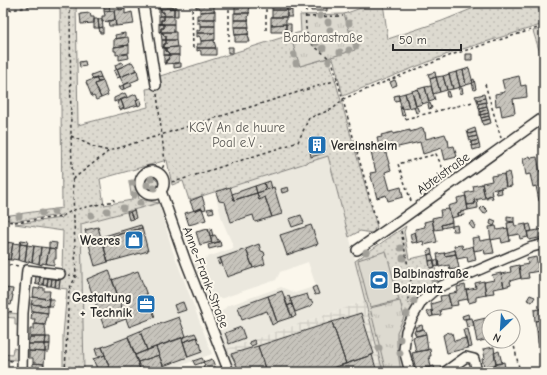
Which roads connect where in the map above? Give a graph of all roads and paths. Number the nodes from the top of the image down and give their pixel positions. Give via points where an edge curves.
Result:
1 (54, 3) edge
2 (70, 3) edge
3 (143, 3) edge
4 (192, 3) edge
5 (229, 3) edge
6 (266, 3) edge
7 (306, 3) edge
8 (3, 11) edge
9 (343, 16) dead end
10 (306, 17) junction
11 (544, 26) edge
12 (266, 30) dead end
13 (229, 41) dead end
14 (193, 51) dead end
15 (337, 80) junction
16 (485, 84) dead end
17 (156, 85) joint
18 (342, 99) junction
19 (472, 102) dead end
20 (544, 117) edge
21 (405, 119) dead end
22 (162, 134) junction
23 (71, 136) junction
24 (503, 146) junction
25 (109, 151) junction
26 (160, 174) junction
27 (73, 180) junction
28 (450, 184) junction
29 (163, 187) junction
30 (113, 199) dead end
31 (73, 210) junction
32 (415, 210) junction
33 (3, 221) edge
34 (399, 221) junction
35 (379, 234) junction
36 (544, 244) edge
37 (357, 250) dead end
38 (3, 264) edge
39 (27, 270) junction
40 (60, 274) dead end
41 (3, 311) edge
42 (23, 312) junction
43 (412, 318) junction
44 (515, 349) edge
45 (3, 360) edge
46 (21, 362) junction
47 (22, 372) edge
48 (65, 372) edge
49 (229, 372) edge
50 (410, 372) edge
51 (445, 372) edge
52 (477, 372) edge
53 (520, 372) edge

1 - 8 path
2 - 23 path
3 - 17 street
4 - 14 path
5 - 13 path
6 - 12 path
7 - 10 path
9 - 10 path
10 - 15 path via 309,39 329,58
11 - 18 path via 454,54
15 - 18 path
15 - 22 path
16 - 24 path
17 - 22 path
18 - 29 path via 333,109 309,118 298,142
18 - 35 path
19 - 21 path
20 - 24 street, Abteistraße
22 - 25 path
22 - 26 path via 165,162
23 - 25 path
23 - 27 path
24 - 28 street, Abteistraße
25 - 27 path
26 - 29 street, Anne-Frank-Straße
26 - 29 street via 146,172 141,178 140,186 147,195 155,195
27 - 31 path
28 - 32 street, Abteistraße
28 - 32 path via 436,154 398,164
29 - 49 street, Anne-Frank-Straße via 186,262
30 - 31 path via 114,201
31 - 33 path via 61,217
31 - 48 path via 76,276 69,290
32 - 34 street, Abteistraße
34 - 35 street, Abteistraße
34 - 43 path via 413,291 407,293
35 - 37 street, Abteistraße
36 - 43 street via 437,288 422,301
38 - 39 path via 21,266
39 - 40 street
39 - 42 street
41 - 42 path
42 - 46 street
43 - 50 street via 406,332 404,350
44 - 53 path
45 - 46 path
46 - 47 street
51 - 52 street via 466,357 474,358

